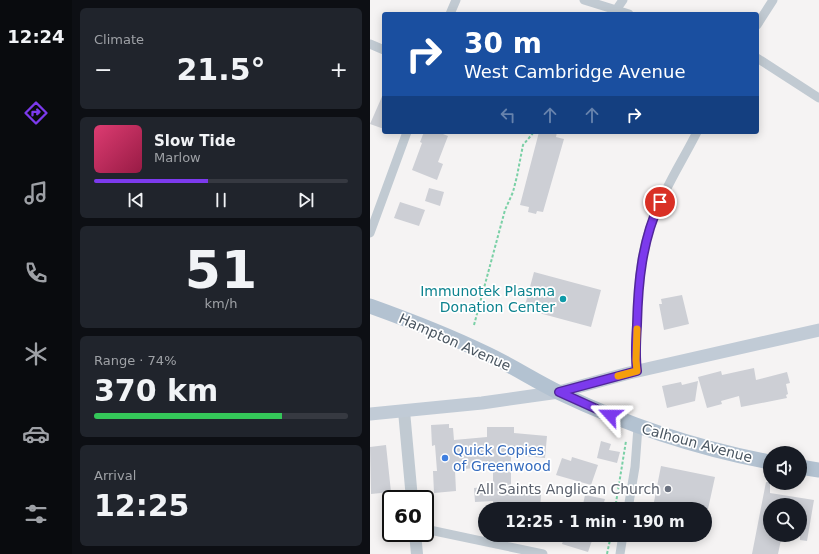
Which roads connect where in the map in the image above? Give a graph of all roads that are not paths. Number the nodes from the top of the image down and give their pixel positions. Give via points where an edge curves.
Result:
1 (456, 0) edge
2 (584, 0) edge
3 (623, 0) edge
4 (773, 0) edge
5 (616, 10) junction
6 (451, 12) edge
7 (622, 12) edge
8 (759, 22) edge
9 (370, 44) edge
10 (382, 49) edge
11 (759, 59) edge
12 (819, 98) edge
13 (406, 134) edge
14 (696, 134) edge
15 (370, 233) edge
16 (370, 306) edge
17 (819, 330) edge
18 (637, 371) junction
19 (559, 392) junction
20 (404, 412) junction
21 (370, 414) edge
22 (638, 427) junction
23 (763, 461) edge
24 (807, 468) edge
25 (819, 470) edge
26 (411, 490) edge
27 (629, 502) edge
28 (434, 531) edge
29 (416, 542) edge
30 (622, 542) edge
31 (417, 554) edge
32 (543, 554) edge
33 (620, 554) edge

1 - 6 street
2 - 5 street
3 - 5 street
4 - 8 street
5 - 7 street
9 - 10 street
11 - 12 street
13 - 15 street
14 - 18 street via 654,215 645,243 638,287
16 - 19 main road, Hampton Avenue via 435,330 486,353
17 - 18 main road
18 - 19 main road
19 - 20 main road
19 - 22 main road, Calhoun Avenue
20 - 21 main road
20 - 26 street
22 - 23 main road, Calhoun Avenue via 741,457
22 - 27 street
24 - 25 main road
28 - 32 street
29 - 31 street
30 - 33 street

